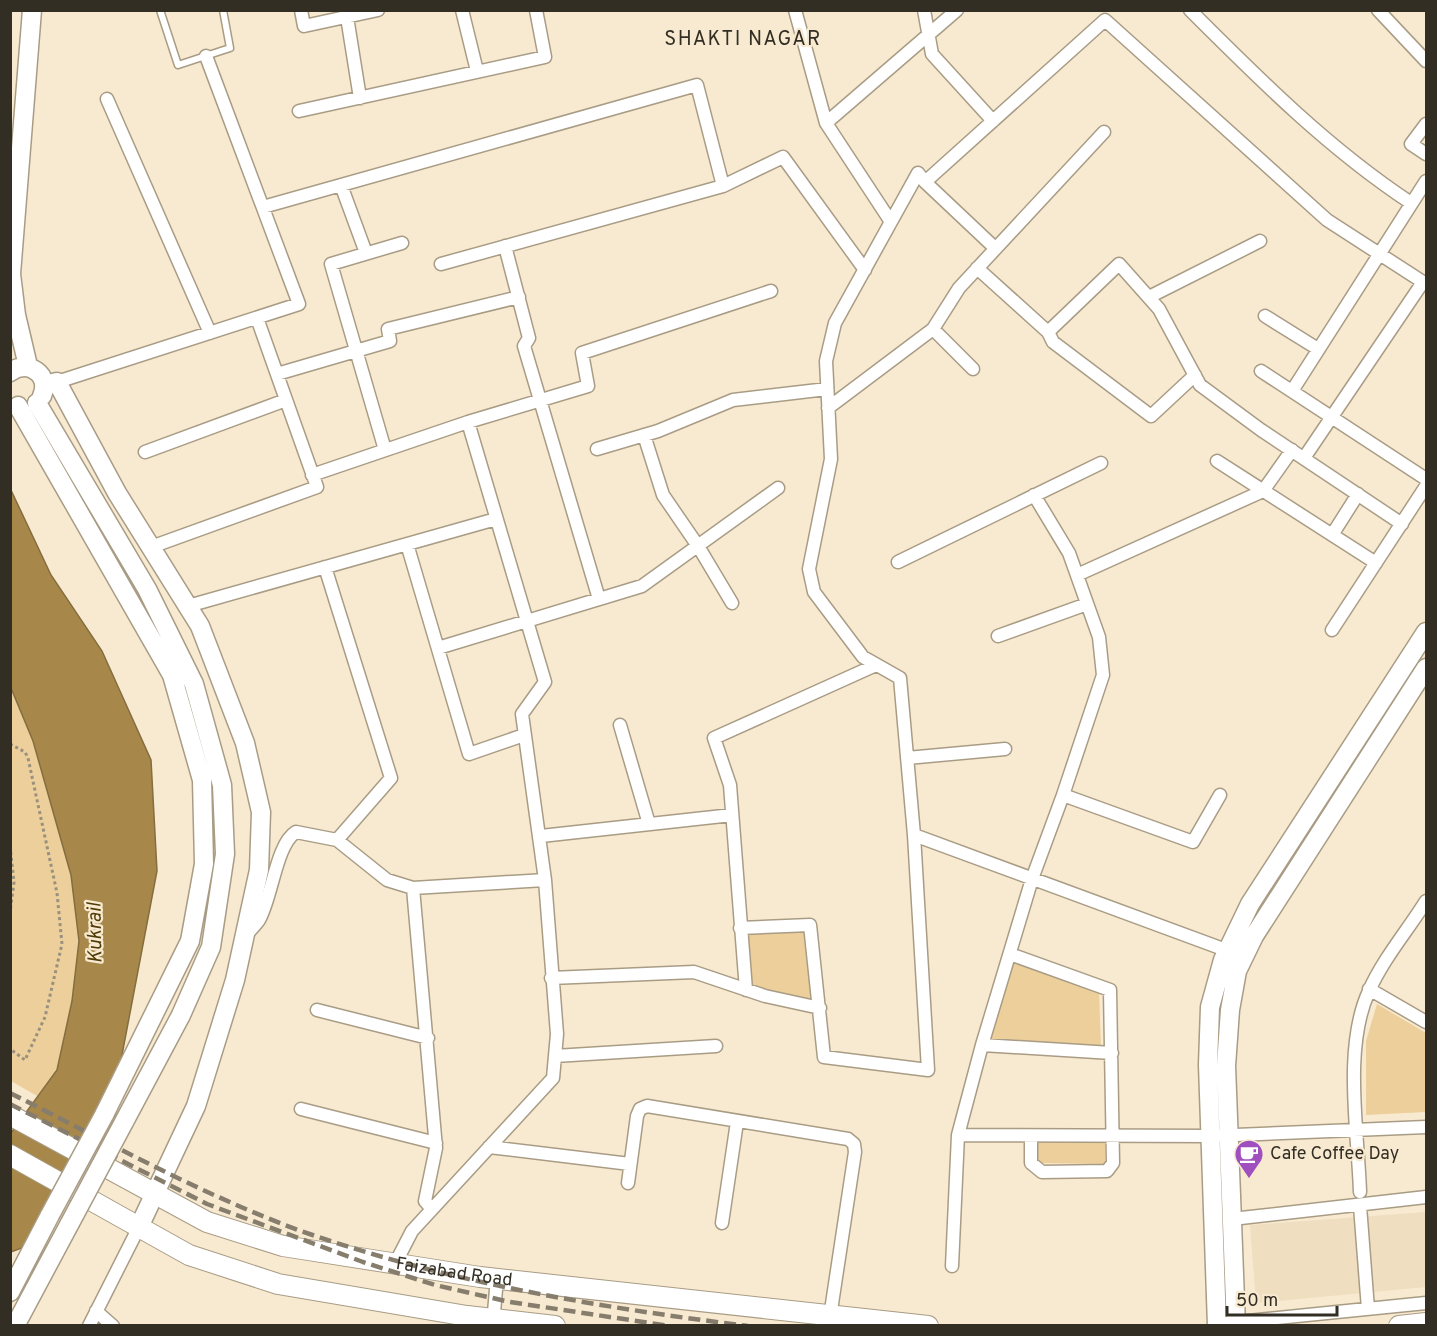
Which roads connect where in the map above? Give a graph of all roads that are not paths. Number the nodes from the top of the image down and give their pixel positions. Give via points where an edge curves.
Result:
1 (32, 10) edge
2 (160, 10) edge
3 (223, 10) edge
4 (301, 10) edge
5 (378, 10) edge
6 (462, 10) edge
7 (536, 10) edge
8 (795, 10) edge
9 (924, 10) edge
10 (957, 10) edge
11 (1190, 10) edge
12 (1378, 10) edge
13 (347, 17) junction
14 (928, 35) junction
15 (206, 56) junction
16 (1426, 61) edge
17 (477, 71) junction
18 (360, 98) junction
19 (107, 99) dead end
20 (299, 111) dead end
21 (993, 121) junction
22 (826, 123) junction
23 (1426, 124) edge
24 (1104, 132) dead end
25 (1426, 154) edge
26 (1426, 181) edge
27 (925, 182) junction
28 (341, 185) junction
29 (723, 186) junction
30 (1411, 203) junction
31 (263, 207) junction
32 (891, 222) junction
33 (1260, 241) dead end
34 (402, 243) dead end
35 (505, 246) junction
36 (995, 248) junction
37 (366, 253) junction
38 (1378, 253) junction
39 (441, 264) dead end
40 (977, 268) junction
41 (865, 270) junction
42 (1425, 283) edge
43 (771, 291) dead end
44 (519, 297) junction
45 (1149, 297) junction
46 (1265, 316) dead end
47 (257, 318) junction
48 (933, 329) junction
49 (1048, 332) junction
50 (210, 333) junction
51 (1318, 349) junction
52 (356, 351) junction
53 (19, 369) edge
54 (973, 369) dead end
55 (1261, 371) dead end
56 (277, 374) junction
57 (1195, 375) junction
58 (51, 384) junction
59 (827, 389) junction
60 (1292, 391) junction
61 (286, 400) junction
62 (538, 401) junction
63 (14, 404) edge
64 (37, 404) junction
65 (828, 408) junction
66 (1332, 417) junction
67 (468, 422) junction
68 (644, 435) junction
69 (597, 449) dead end
70 (386, 450) junction
71 (1292, 450) junction
72 (145, 452) dead end
73 (1304, 459) junction
74 (1217, 461) dead end
75 (1101, 463) dead end
76 (312, 475) junction
77 (1426, 478) edge
78 (1426, 486) edge
79 (778, 488) dead end
80 (1263, 491) junction
81 (1358, 494) junction
82 (1034, 495) junction
83 (496, 519) junction
84 (1402, 524) junction
85 (1332, 535) junction
86 (407, 544) junction
87 (698, 546) junction
88 (151, 547) junction
89 (898, 562) dead end
90 (1376, 563) junction
91 (325, 567) junction
92 (1077, 575) junction
93 (599, 599) junction
94 (732, 603) dead end
95 (1087, 604) junction
96 (188, 606) junction
97 (527, 621) junction
98 (1332, 630) dead end
99 (1426, 634) edge
100 (998, 636) dead end
101 (438, 648) junction
102 (876, 665) junction
103 (1426, 668) edge
104 (620, 725) dead end
105 (524, 735) junction
106 (1005, 749) dead end
107 (907, 758) junction
108 (1064, 795) junction
109 (1220, 795) dead end
110 (732, 815) junction
111 (649, 824) junction
112 (914, 835) junction
113 (541, 836) junction
114 (337, 840) junction
115 (1032, 879) junction
116 (545, 880) junction
117 (413, 888) junction
118 (1426, 901) edge
119 (740, 928) junction
120 (244, 936) junction
121 (1010, 954) junction
122 (1235, 954) junction
123 (551, 978) junction
124 (1369, 989) junction
125 (746, 990) junction
126 (820, 1008) junction
127 (317, 1010) dead end
128 (1426, 1022) edge
129 (428, 1038) junction
130 (982, 1045) junction
131 (716, 1046) dead end
132 (1112, 1053) junction
133 (555, 1056) junction
134 (301, 1109) dead end
135 (10, 1115) edge
136 (737, 1122) junction
137 (1426, 1127) edge
138 (1358, 1130) junction
139 (958, 1135) junction
140 (1114, 1136) junction
141 (1220, 1136) junction
142 (1031, 1137) junction
143 (436, 1143) junction
144 (489, 1147) junction
145 (10, 1155) edge
146 (630, 1164) junction
147 (628, 1183) dead end
148 (1360, 1192) dead end
149 (154, 1194) junction
150 (1426, 1197) edge
151 (1360, 1206) junction
152 (432, 1209) junction
153 (1232, 1219) junction
154 (722, 1223) dead end
155 (139, 1227) junction
156 (396, 1262) junction
157 (952, 1266) dead end
158 (497, 1278) junction
159 (10, 1292) edge
160 (1426, 1303) edge
161 (1368, 1309) junction
162 (96, 1311) junction
163 (830, 1317) junction
164 (494, 1322) edge
165 (1426, 1323) edge
166 (1236, 1324) edge
167 (1217, 1325) edge
168 (15, 1326) edge
169 (89, 1326) edge
170 (113, 1326) edge
171 (555, 1326) edge
172 (928, 1326) edge
173 (1399, 1326) edge

1 - 53 street via 11,274
2 - 15 lane via 178,65
3 - 15 lane via 230,48
4 - 13 street via 304,26
5 - 13 street
6 - 17 street
7 - 17 street via 545,57
8 - 22 street
9 - 14 street
10 - 14 street
11 - 30 street via 1284,104 1366,173
12 - 16 street
13 - 18 street
14 - 21 street via 932,54
14 - 22 street
15 - 31 street
17 - 18 street
18 - 20 street
19 - 50 street
21 - 27 street
21 - 38 street via 1105,20 1327,220
22 - 32 street
23 - 25 street via 1411,144
24 - 36 street
26 - 30 street
27 - 32 street via 918,173
27 - 36 street
28 - 29 street via 697,85
28 - 31 street
28 - 37 street
29 - 35 street
29 - 41 street via 783,157
30 - 38 street
31 - 47 street via 299,304
32 - 41 street
33 - 45 street
34 - 37 street
35 - 39 street
35 - 44 street
36 - 40 street
37 - 52 street via 331,264
38 - 42 street
38 - 51 street
40 - 48 street via 958,288
40 - 49 street
41 - 59 street via 835,323 826,361
42 - 66 street
43 - 62 street via 582,353 588,386
44 - 52 street via 388,329 390,341
44 - 62 street via 529,338 524,346
45 - 49 street via 1119,264
45 - 57 street via 1160,309
46 - 51 street
47 - 50 street
47 - 56 street
48 - 54 street
48 - 65 street
49 - 57 street via 1053,342 1151,416
50 - 58 street
51 - 60 street
52 - 56 street
52 - 70 street
53 - 58 street via 39,373
55 - 60 street
56 - 61 street
57 - 71 street via 1200,385
58 - 64 street
58 - 88 street
59 - 65 street
59 - 68 street via 733,400
60 - 66 street
61 - 72 street
61 - 76 street
62 - 67 street
62 - 93 street
63 - 64 street via 24,408
63 - 159 street, bridge via 172,675 202,780 204,864 190,941 128,1072
64 - 168 street, bridge via 147,590 194,684 222,785 225,854 210,947 181,1015
65 - 102 street via 831,459 809,569 814,592 863,657
66 - 73 street
66 - 77 street
67 - 70 street
67 - 83 street
68 - 69 street
68 - 87 street via 663,495
70 - 76 street
71 - 73 street
71 - 80 street
73 - 81 street
74 - 80 street
75 - 82 street
76 - 88 street via 317,487
78 - 84 street
79 - 87 street
80 - 85 street
80 - 92 street
81 - 84 street
81 - 85 street
82 - 89 street
82 - 92 street via 1069,553
83 - 86 street
83 - 97 street
84 - 90 street
85 - 90 street
86 - 91 street
86 - 101 street
87 - 93 street via 642,586
87 - 94 street
88 - 96 street
90 - 98 street
91 - 96 street
91 - 114 street via 391,778
92 - 95 street
93 - 97 street
95 - 100 street
95 - 108 street via 1099,637 1103,675
96 - 120 street via 200,626 245,743 261,812 260,870
97 - 101 street
97 - 105 street via 544,682 522,714
99 - 122 street via 1250,904
101 - 105 street via 469,754
102 - 107 street via 900,678
102 - 110 street via 714,738 730,785
103 - 122 street via 1254,936
104 - 111 street
105 - 113 street
106 - 107 street
107 - 112 street
108 - 109 street via 1193,842
108 - 115 street
110 - 111 street
110 - 119 street
111 - 113 street
112 - 115 street
112 - 126 street via 928,1070 824,1057
113 - 116 street
114 - 117 street via 387,880
114 - 120 street via 296,832 288,837 259,921
115 - 121 street
115 - 122 street
116 - 117 street
116 - 123 street
117 - 129 street
118 - 124 street
119 - 125 street
119 - 126 street via 810,925
120 - 149 street via 235,980 196,1106
121 - 130 street
121 - 132 street via 1110,990
122 - 141 street via 1210,1006
123 - 125 street via 694,972
123 - 133 street via 557,1034
124 - 128 street
124 - 138 street via 1359,1019 1355,1065
125 - 126 street
127 - 129 street
129 - 143 street
130 - 132 street
130 - 139 street
131 - 133 street
132 - 140 street
133 - 144 street via 553,1078
134 - 143 street
135 - 149 main road, Faizabad Road, bridge
136 - 146 street via 647,1106 637,1116
136 - 154 street
136 - 163 street via 848,1139 854,1144
137 - 138 street
138 - 141 street
138 - 148 street
139 - 142 street
139 - 157 street
140 - 141 street
140 - 142 street
140 - 142 street via 1113,1163 1107,1171 1042,1172 1031,1163
141 - 153 street
141 - 167 street
143 - 152 street via 425,1201
144 - 146 street
144 - 152 street
145 - 155 main road, bridge
146 - 147 street
149 - 155 street
149 - 156 main road, Faizabad Road via 207,1222 283,1246
150 - 151 street
151 - 153 street
151 - 161 street
152 - 156 street via 412,1230
153 - 166 street
155 - 162 street
155 - 164 main road via 189,1255 278,1284
156 - 158 main road, Faizabad Road
158 - 163 main road, Faizabad Road
158 - 164 street
160 - 161 street
161 - 166 street
162 - 169 street
162 - 170 street
163 - 172 main road, Faizabad Road
164 - 171 main road
165 - 173 main road
166 - 167 street

